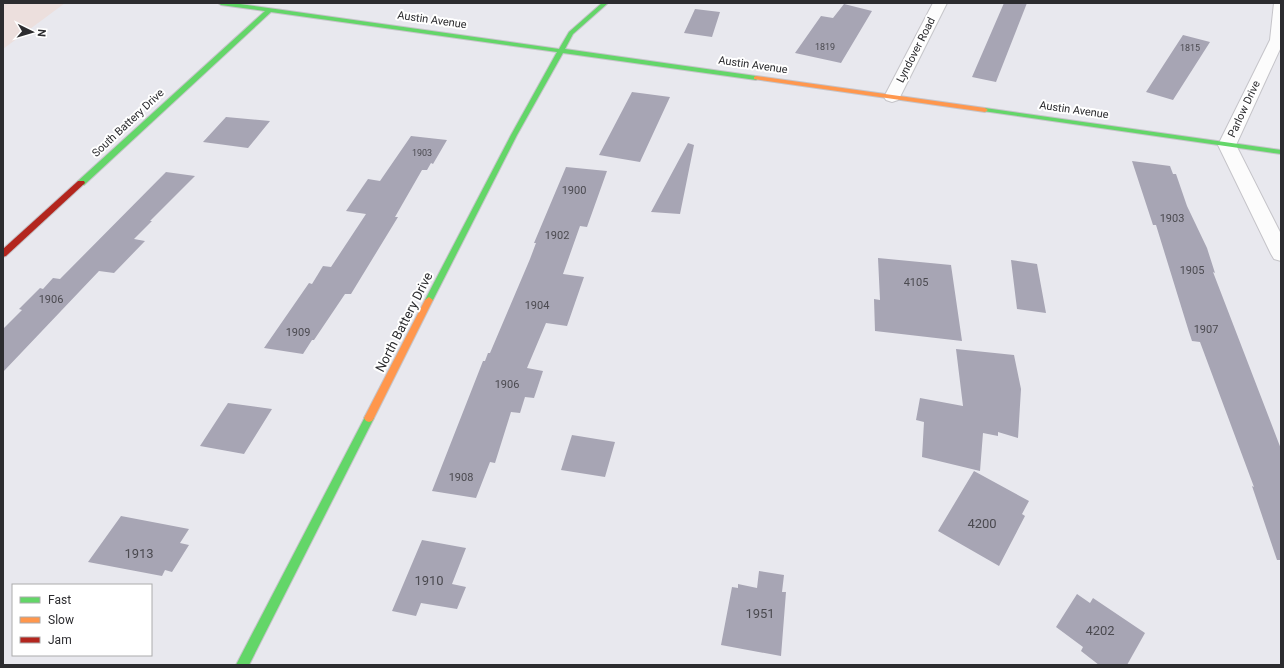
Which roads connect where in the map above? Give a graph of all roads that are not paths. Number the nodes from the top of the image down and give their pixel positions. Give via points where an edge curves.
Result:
1 (221, 3) edge
2 (605, 3) edge
3 (940, 3) edge
4 (1281, 3) edge
5 (269, 10) junction
6 (562, 51) junction
7 (892, 97) junction
8 (1227, 145) junction
9 (1281, 152) edge
10 (3, 254) edge
11 (1281, 254) edge
12 (242, 665) edge

1 - 5 street, Austin Avenue
2 - 6 street, North Battery Drive via 571,33
3 - 7 street, Lyndover Road
4 - 8 street, Parlow Drive via 1277,40
5 - 6 street, Austin Avenue
5 - 10 street, South Battery Drive
6 - 7 street, Austin Avenue
6 - 12 street, North Battery Drive via 514,135
7 - 8 street, Austin Avenue
8 - 9 street, Austin Avenue
8 - 11 street, Parlow Drive

